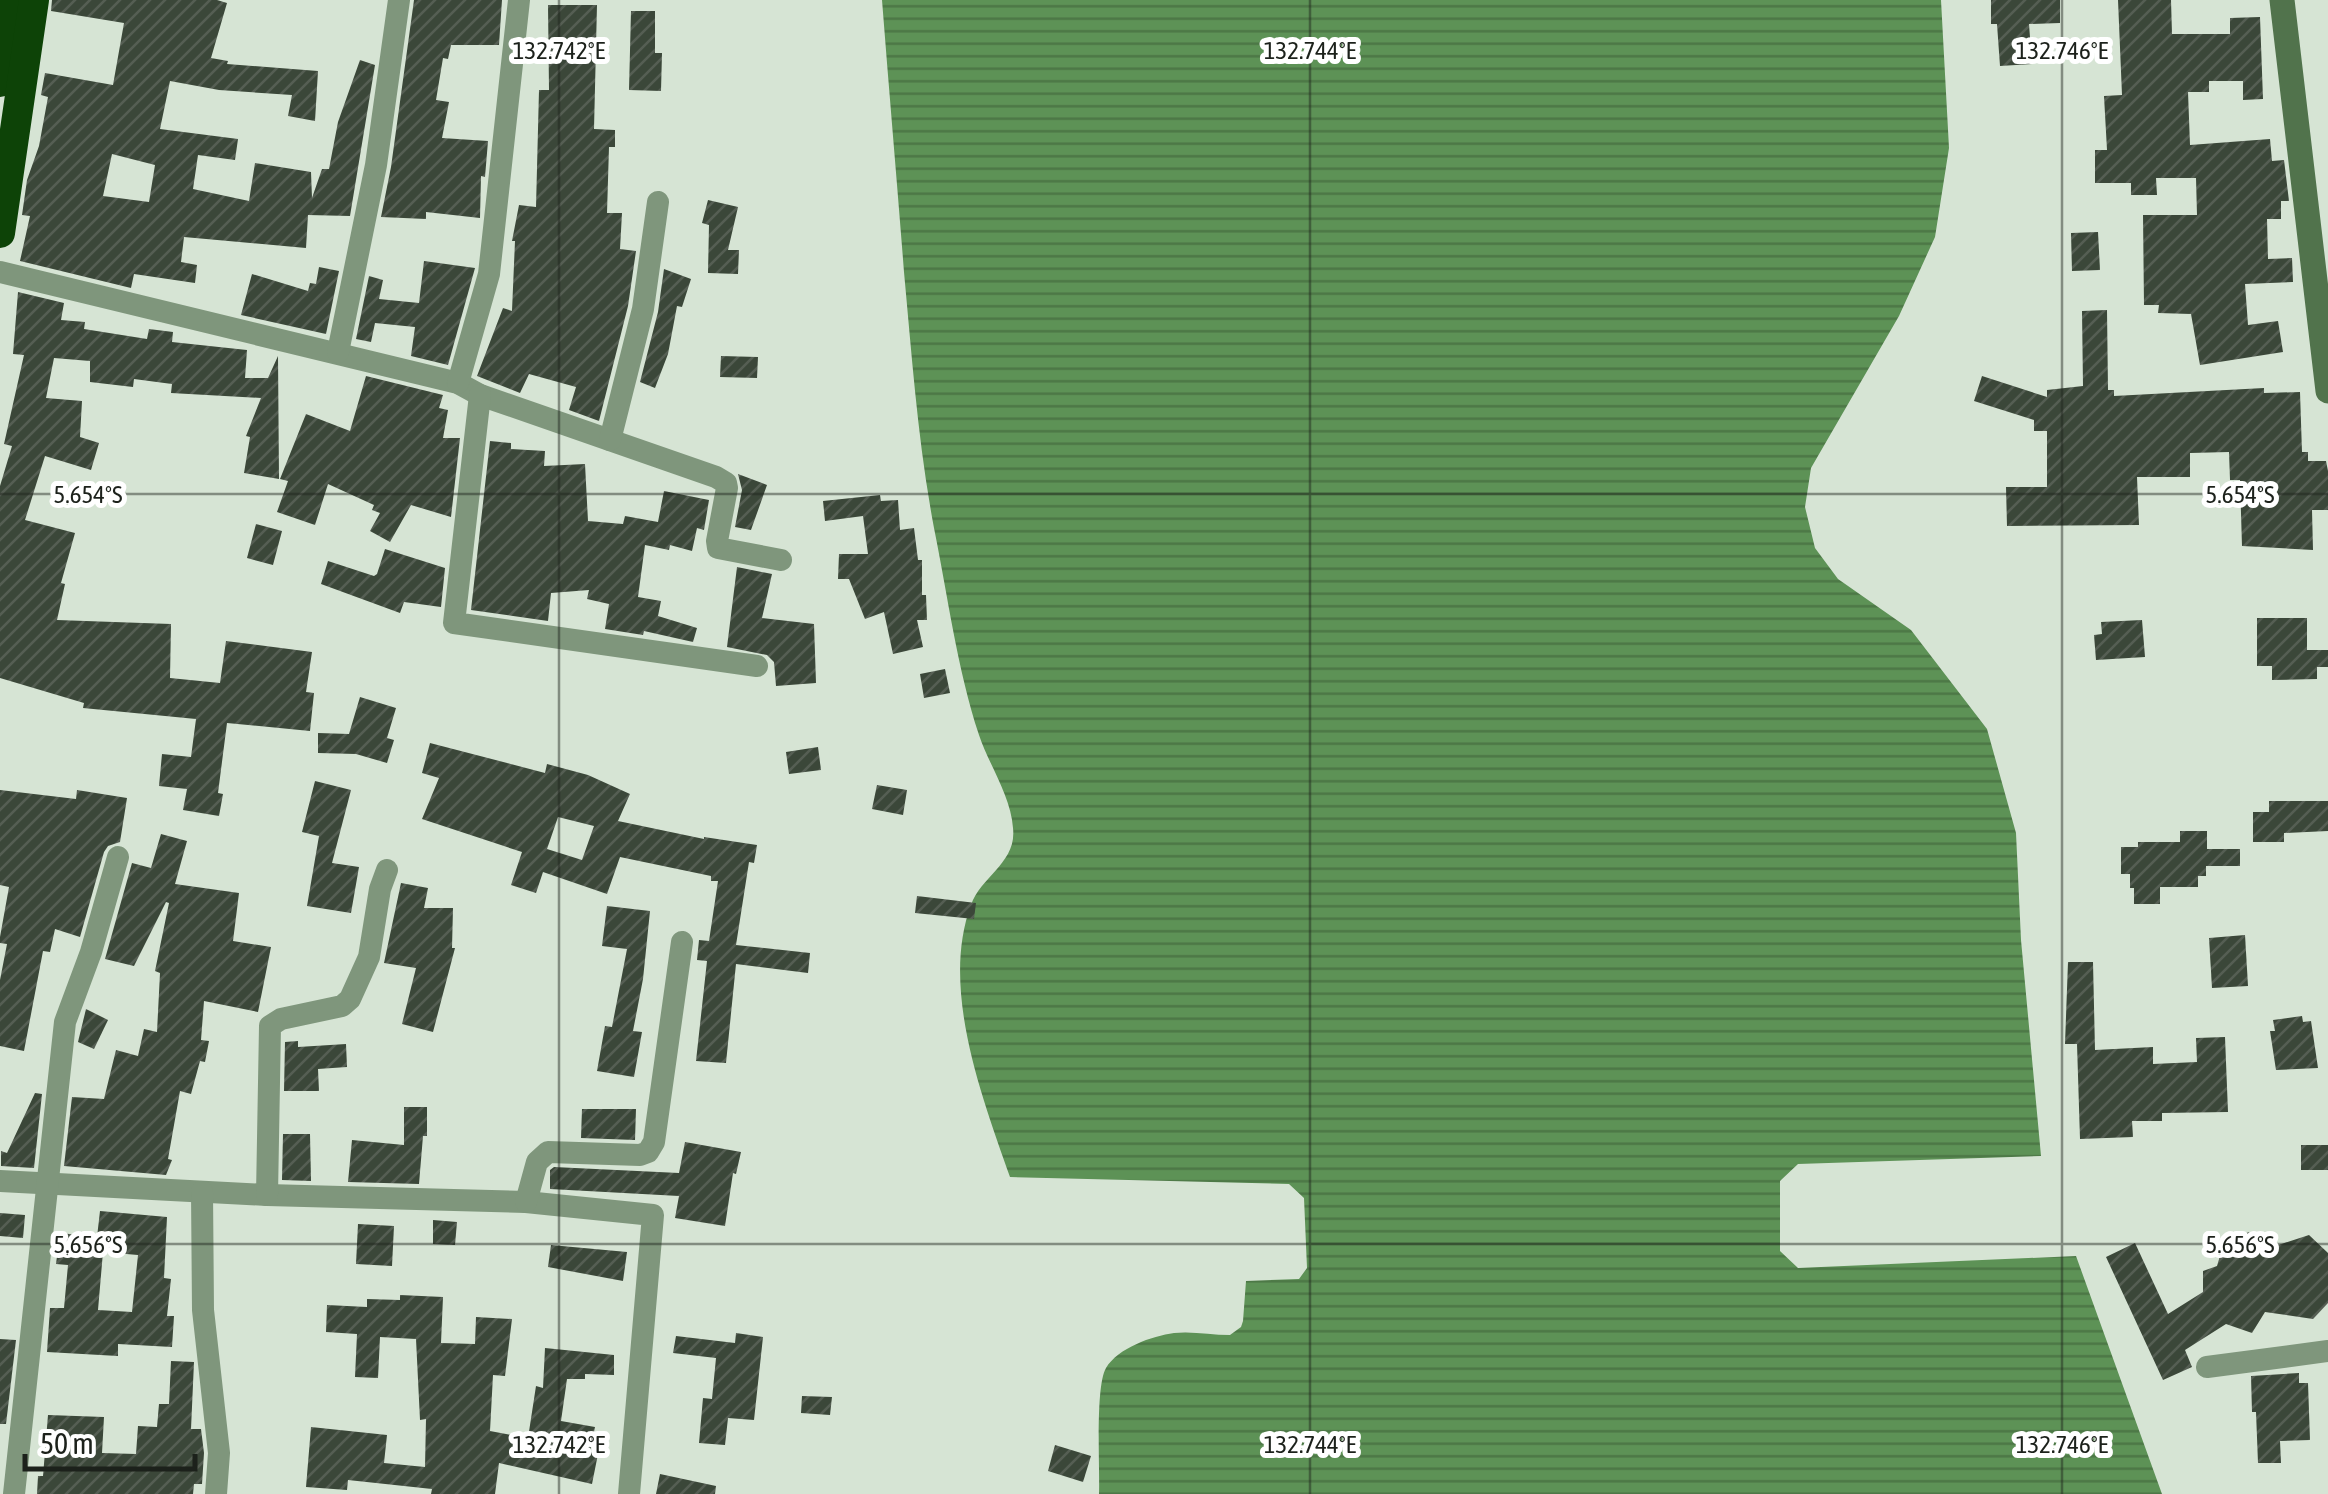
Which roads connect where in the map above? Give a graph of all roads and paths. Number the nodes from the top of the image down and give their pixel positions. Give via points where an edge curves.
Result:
1 (10, 0) edge
2 (34, 0) edge
3 (399, 0) edge
4 (520, 0) edge
5 (2282, 0) edge
6 (0, 82) edge
7 (658, 202) dead end
8 (0, 233) edge
9 (0, 272) edge
10 (338, 352) junction
11 (458, 383) junction
12 (2328, 390) edge
13 (480, 394) junction
14 (610, 440) junction
15 (781, 560) dead end
16 (757, 666) dead end
17 (118, 856) dead end
18 (388, 870) dead end
19 (682, 942) dead end
20 (0, 1181) edge
21 (50, 1186) junction
22 (202, 1192) junction
23 (266, 1195) junction
24 (526, 1202) junction
25 (2328, 1351) edge
26 (2207, 1368) dead end
27 (222, 1493) edge
28 (14, 1494) edge
29 (629, 1494) edge

1 - 6 highway
2 - 8 highway
3 - 10 street via 376,166
4 - 11 street via 488,274
5 - 12 street
7 - 14 street via 643,309
9 - 10 street
10 - 11 street
11 - 13 street
13 - 14 street
13 - 16 street via 454,622
14 - 15 street via 722,480 727,488 718,548
17 - 21 street via 65,1022
18 - 23 street via 369,957 350,1000 270,1026
19 - 24 street via 650,1150 544,1154
20 - 21 street
21 - 22 street
21 - 28 street
22 - 23 street
22 - 27 street via 203,1296
23 - 24 street
24 - 29 street via 653,1215
25 - 26 street

